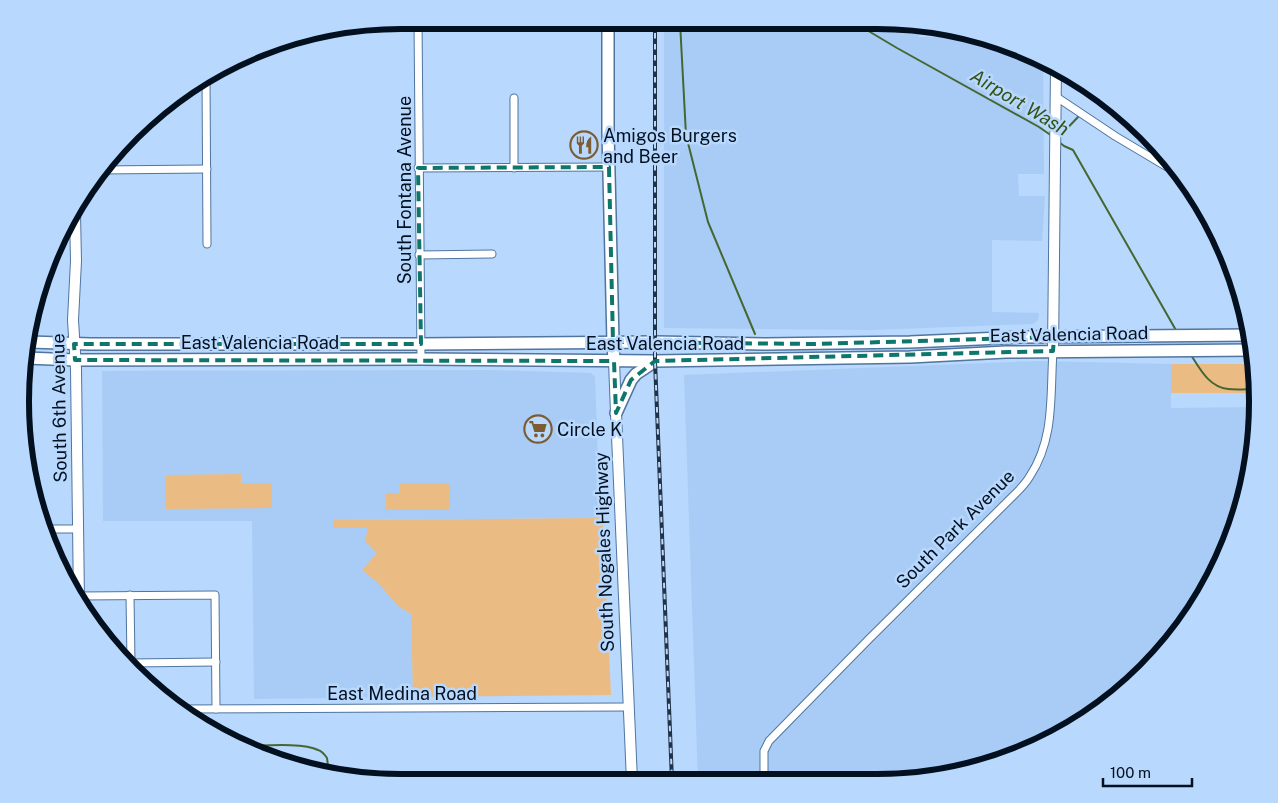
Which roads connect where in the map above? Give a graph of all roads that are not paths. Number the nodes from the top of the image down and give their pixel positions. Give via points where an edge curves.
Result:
1 (418, 29) edge
2 (608, 29) edge
3 (1056, 75) edge
4 (206, 85) edge
5 (1055, 96) junction
6 (514, 98) dead end
7 (1165, 166) edge
8 (609, 167) junction
9 (418, 168) junction
10 (514, 168) junction
11 (207, 169) junction
12 (110, 170) edge
13 (75, 222) edge
14 (208, 244) dead end
15 (492, 254) dead end
16 (419, 255) junction
17 (1243, 335) edge
18 (1054, 337) junction
19 (34, 342) edge
20 (613, 342) junction
21 (910, 342) junction
22 (74, 344) junction
23 (271, 344) junction
24 (420, 344) junction
25 (766, 344) junction
26 (1246, 350) edge
27 (1053, 352) junction
28 (910, 357) junction
29 (32, 358) edge
30 (271, 359) junction
31 (421, 359) junction
32 (75, 360) junction
33 (766, 360) junction
34 (614, 361) junction
35 (655, 361) junction
36 (616, 413) junction
37 (52, 529) edge
38 (78, 529) junction
39 (79, 588) edge
40 (130, 596) junction
41 (85, 598) edge
42 (131, 658) edge
43 (216, 662) junction
44 (136, 663) edge
45 (628, 707) junction
46 (216, 708) junction
47 (191, 709) edge
48 (632, 774) edge
49 (764, 774) edge

1 - 9 street, South Fontana Avenue
2 - 8 main road, South Nogales Highway
3 - 5 main road, South Park Avenue
4 - 11 street
5 - 7 street
5 - 18 main road, South Park Avenue
6 - 10 street
8 - 10 street
8 - 20 main road, South Nogales Highway
9 - 10 street
9 - 16 street, South Fontana Avenue
11 - 12 street
11 - 14 street
13 - 22 main road, South 6th Avenue
15 - 16 street
16 - 24 street, South Fontana Avenue
17 - 18 main road, East Valencia Road
18 - 21 main road, East Valencia Road
18 - 27 main road, South Park Avenue
19 - 22 main road, East Valencia Road
20 - 24 main road, East Valencia Road
20 - 25 main road, East Valencia Road
20 - 34 main road, South Nogales Highway
21 - 25 main road, East Valencia Road
21 - 28 main road
22 - 23 main road, East Valencia Road
22 - 32 main road, South 6th Avenue
23 - 24 main road, East Valencia Road
23 - 30 main road
24 - 31 street, South Fontana Avenue
25 - 33 main road
26 - 27 main road, East Valencia Road
27 - 28 main road, East Valencia Road
27 - 49 street, South Park Avenue via 1050,420 1038,463 1030,478 769,741 764,751
28 - 33 main road, East Valencia Road
29 - 32 main road, East Valencia Road
30 - 31 main road, East Valencia Road
30 - 32 main road, East Valencia Road
31 - 34 main road, East Valencia Road
32 - 38 main road, South 6th Avenue
33 - 35 main road, East Valencia Road
34 - 35 main road, East Valencia Road
34 - 36 main road, South Nogales Highway
35 - 36 main road via 630,380
36 - 45 main road, South Nogales Highway
37 - 38 street
38 - 39 main road, South 6th Avenue
40 - 41 street
40 - 42 street
40 - 43 street via 215,595
43 - 44 street
43 - 46 street
45 - 46 street, East Medina Road
45 - 48 main road, South Nogales Highway
46 - 47 street, East Medina Road

